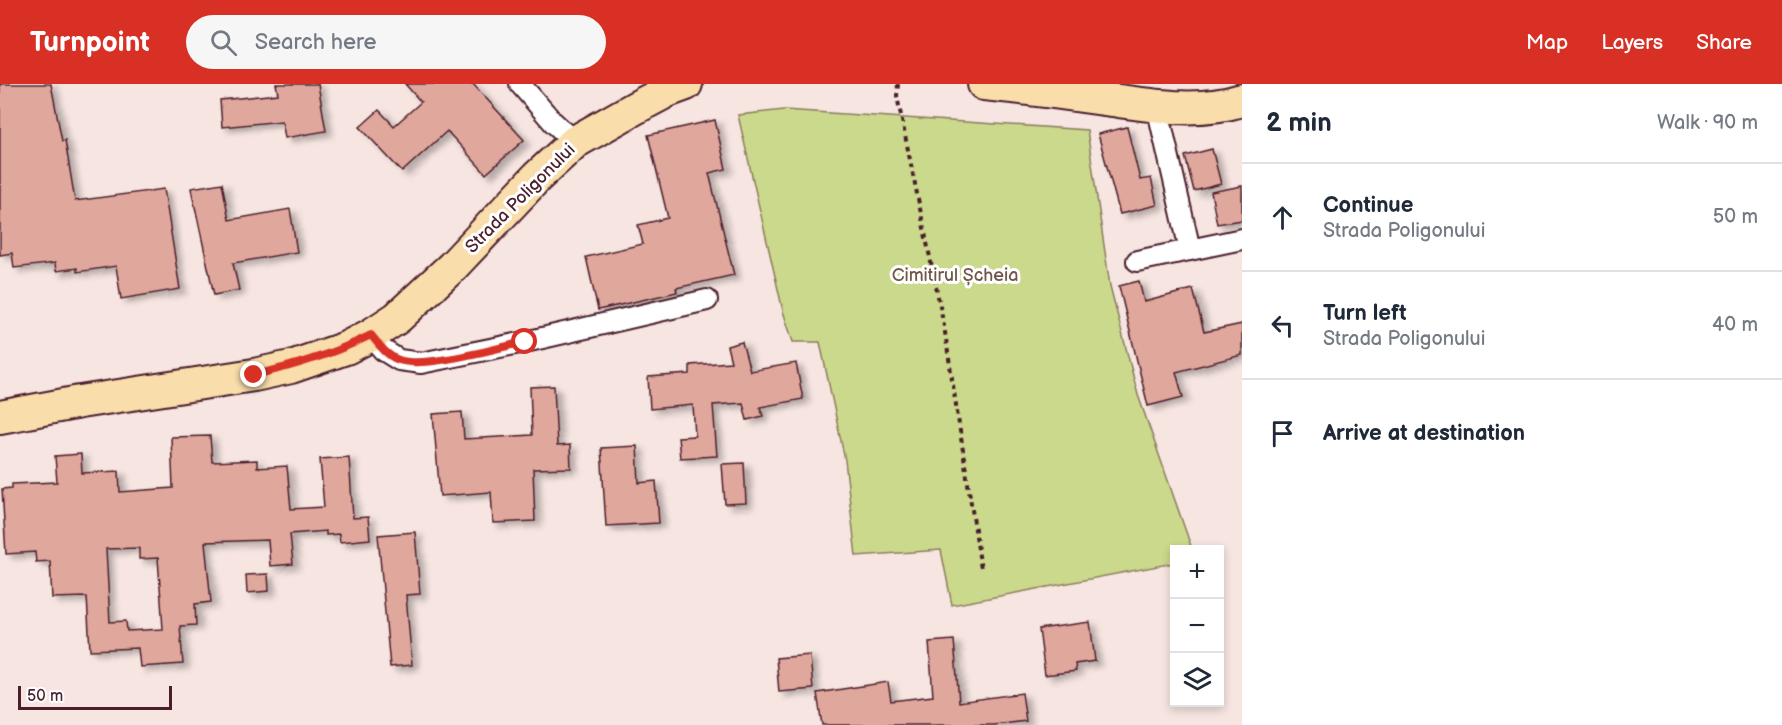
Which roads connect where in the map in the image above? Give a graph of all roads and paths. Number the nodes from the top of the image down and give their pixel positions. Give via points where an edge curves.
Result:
1 (520, 84) edge
2 (686, 84) edge
3 (898, 84) edge
4 (984, 84) edge
5 (1046, 88) edge
6 (1242, 100) edge
7 (1157, 106) junction
8 (575, 142) junction
9 (1242, 239) edge
10 (1190, 250) junction
11 (1137, 261) dead end
12 (707, 300) dead end
13 (371, 335) junction
14 (0, 417) edge
15 (981, 569) dead end

1 - 8 street
2 - 8 main road, Strada Poligonului
3 - 15 path via 897,96 944,326
4 - 5 main road
5 - 7 main road
6 - 7 main road via 1207,107
7 - 10 street
8 - 13 main road, Strada Poligonului via 452,267 397,318
9 - 10 street
10 - 11 street
12 - 13 street via 421,363 399,360 383,350
13 - 14 main road, Strada Poligonului via 320,358 263,373

